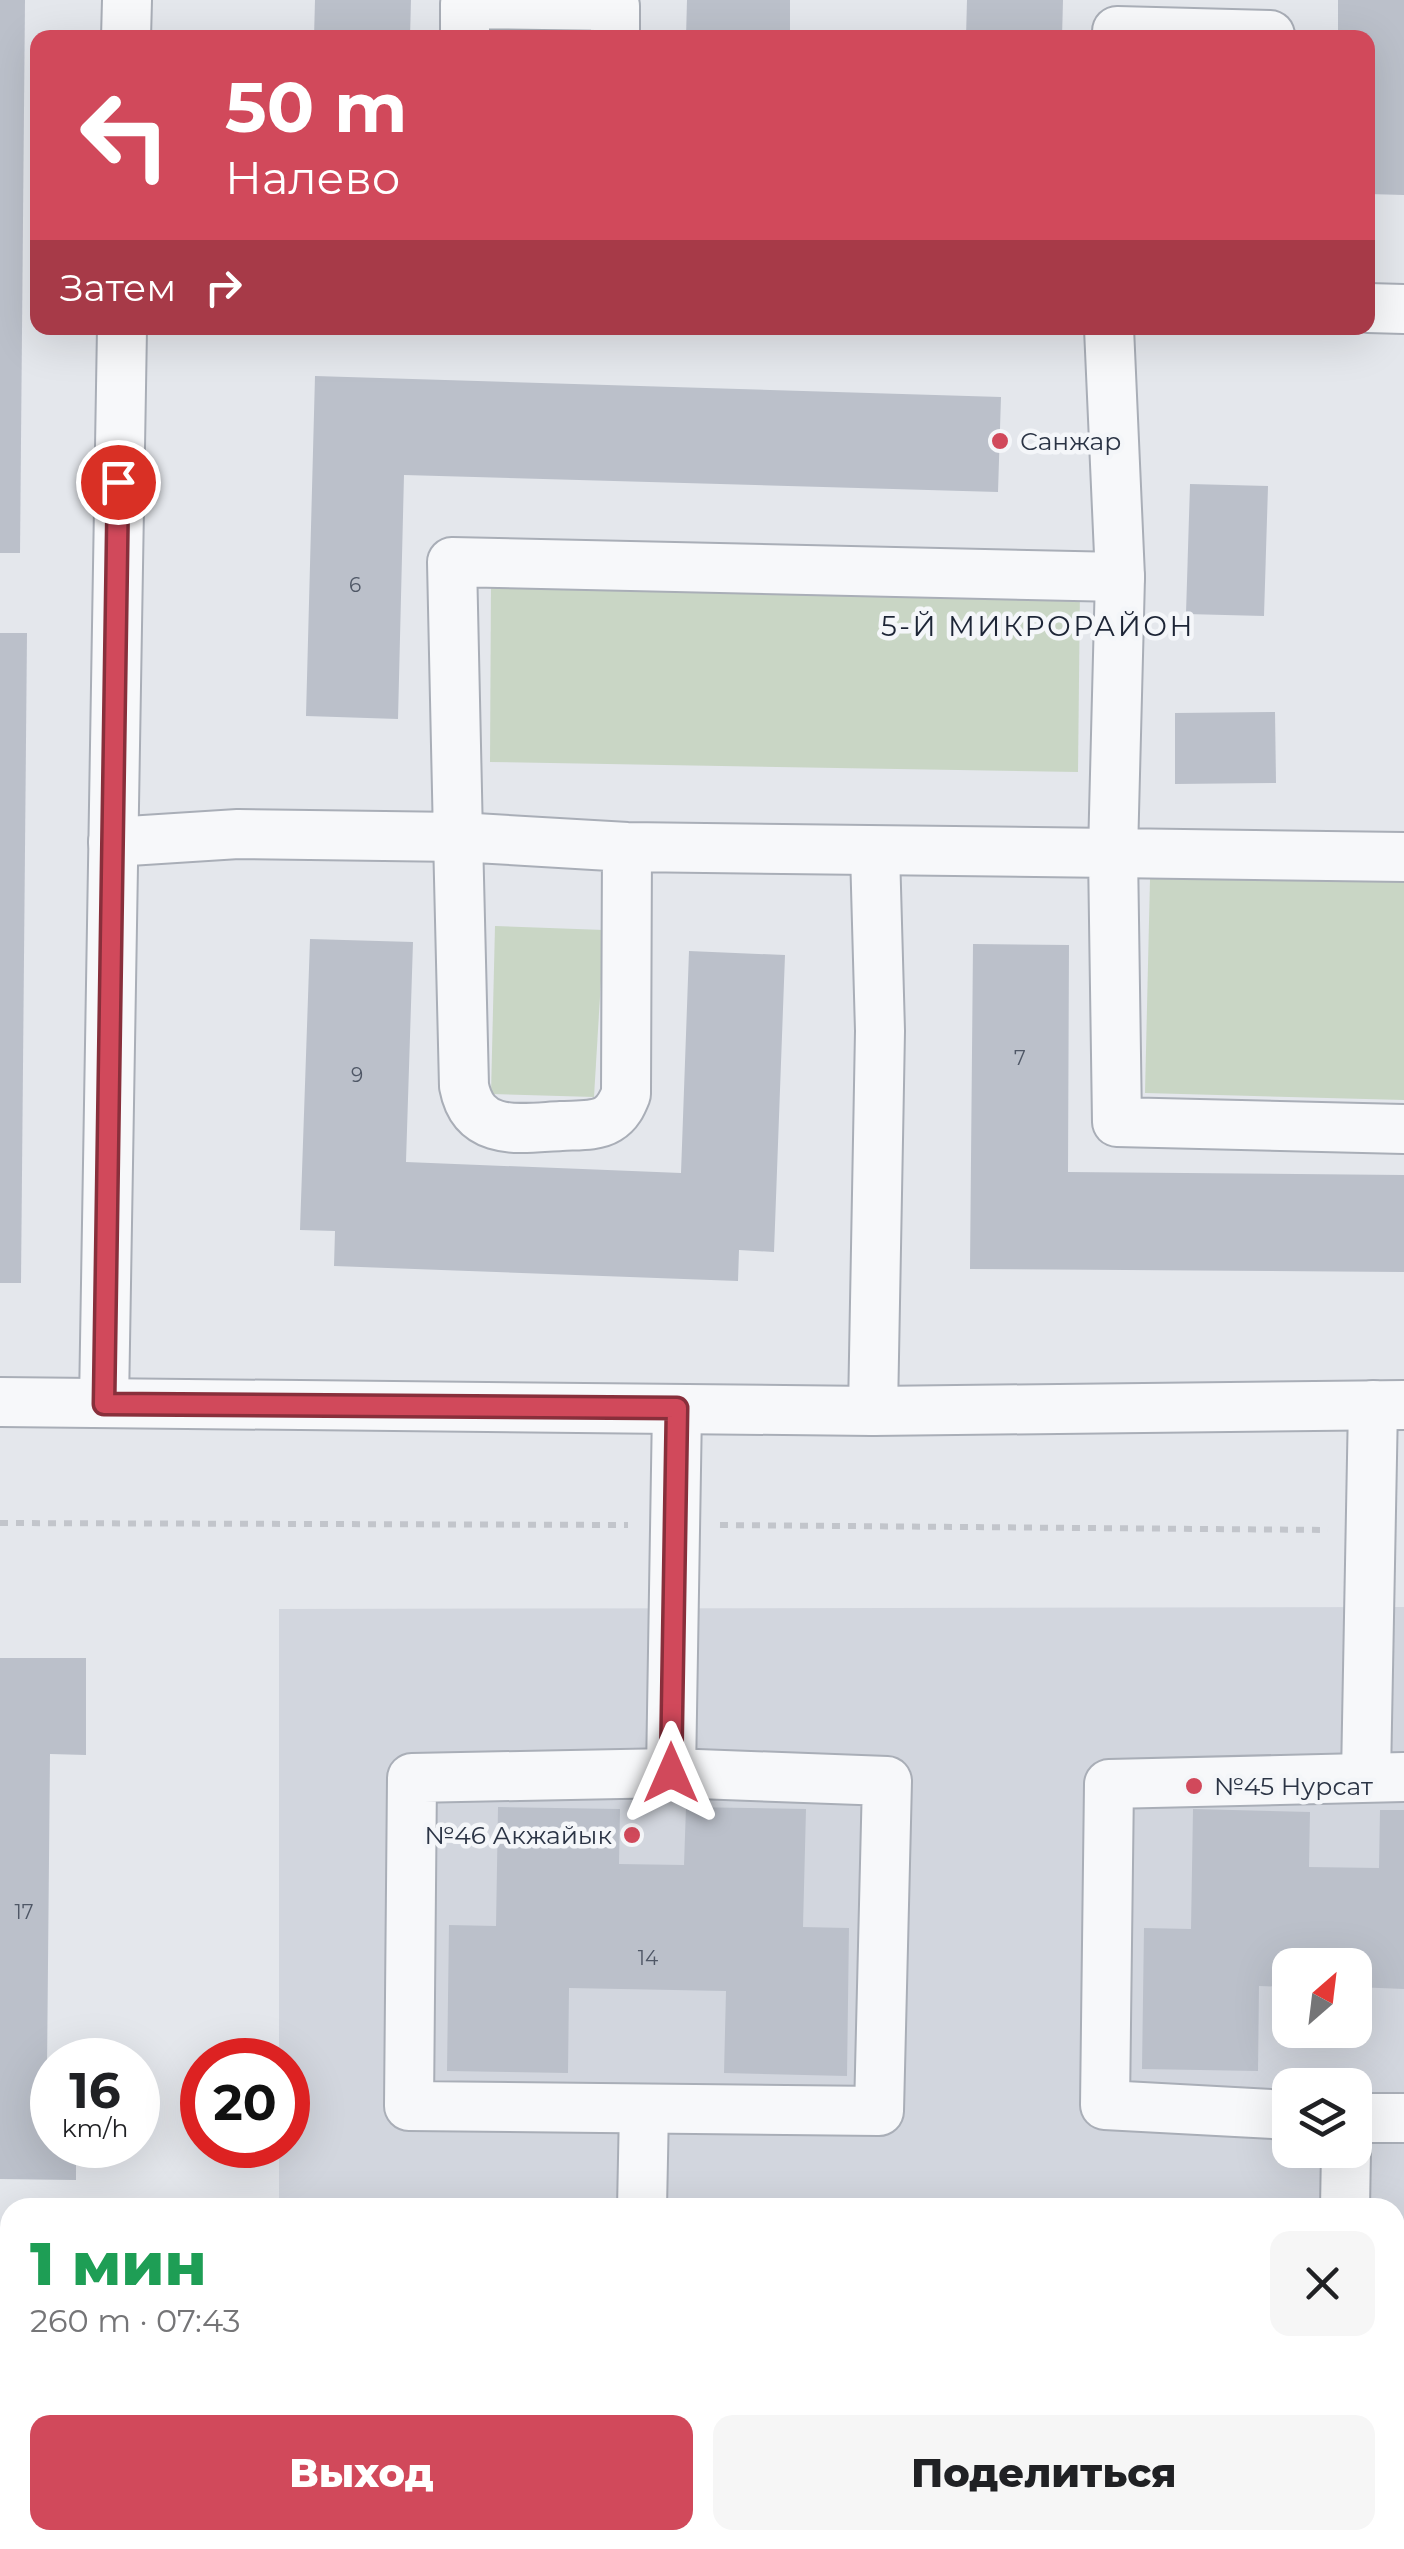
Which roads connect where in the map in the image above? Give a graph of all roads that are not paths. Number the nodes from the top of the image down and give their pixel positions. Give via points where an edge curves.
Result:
1 (127, 0) edge
2 (126, 30) edge
3 (465, 30) edge
4 (615, 30) edge
5 (1375, 308) edge
6 (1404, 309) edge
7 (122, 335) edge
8 (1109, 335) edge
9 (1120, 577) junction
10 (458, 838) junction
11 (113, 842) junction
12 (627, 847) junction
13 (875, 852) junction
14 (1113, 853) junction
15 (1404, 857) edge
16 (1404, 1129) edge
17 (0, 1402) edge
18 (104, 1404) junction
19 (1389, 1405) edge
20 (677, 1408) junction
21 (874, 1411) junction
22 (671, 1773) junction
23 (1385, 1776) edge
24 (644, 2109) junction
25 (1272, 2114) edge
26 (1372, 2118) edge
27 (1404, 2118) edge
28 (1346, 2168) edge
29 (642, 2198) edge
30 (1345, 2198) edge

1 - 2 lane
3 - 4 lane via 465,4 615,6
5 - 6 lane
7 - 11 lane
8 - 9 lane
9 - 10 lane via 452,562
9 - 14 lane
10 - 11 lane via 238,834
10 - 12 lane
10 - 12 lane via 464,1086 477,1113 508,1129 598,1124 623,1103
11 - 18 lane
12 - 13 lane
13 - 14 lane
13 - 21 lane via 880,1031
14 - 15 lane
14 - 16 lane via 1117,1122
17 - 18 lane
18 - 20 lane
19 - 21 lane
19 - 23 lane
20 - 21 lane
20 - 22 lane
22 - 24 lane via 886,1781 880,2111
22 - 24 lane via 412,1778 409,2106
23 - 25 lane via 1109,1784 1105,2105
24 - 29 lane
26 - 27 lane
28 - 30 lane

